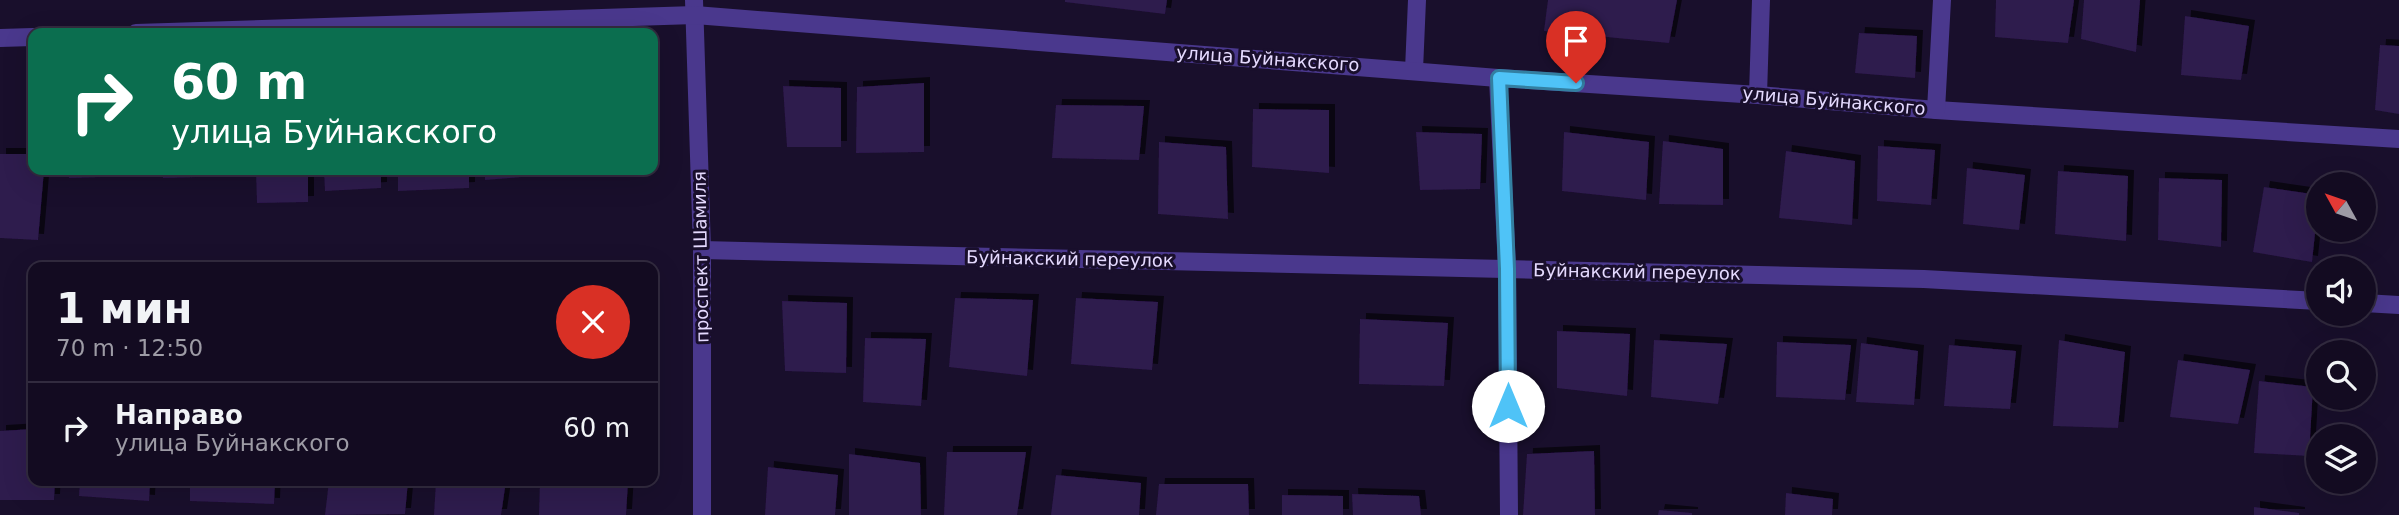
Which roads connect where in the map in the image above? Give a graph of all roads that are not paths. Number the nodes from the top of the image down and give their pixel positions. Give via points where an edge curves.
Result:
1 (1417, 0) edge
2 (1760, 0) edge
3 (1942, 0) edge
4 (694, 7) edge
5 (243, 28) edge
6 (28, 37) edge
7 (0, 38) edge
8 (1414, 70) junction
9 (1499, 78) junction
10 (1758, 95) junction
11 (1937, 110) junction
12 (2399, 139) edge
13 (702, 250) junction
14 (1507, 269) junction
15 (2306, 300) edge
16 (2376, 304) edge
17 (2399, 305) edge
18 (702, 515) edge
19 (1509, 515) edge

1 - 8 street
2 - 10 street
3 - 11 street
4 - 5 street, улица Буйнакского
4 - 8 street, улица Буйнакского
4 - 13 street, проспект Шамиля
6 - 7 street
8 - 9 street, улица Буйнакского
9 - 10 street, улица Буйнакского
9 - 14 street
10 - 11 street, улица Буйнакского
11 - 12 street, улица Буйнакского
13 - 14 street, Буйнакский переулок
13 - 18 street, проспект Шамиля
14 - 15 street, Буйнакский переулок via 1924,279
14 - 19 street
16 - 17 street

